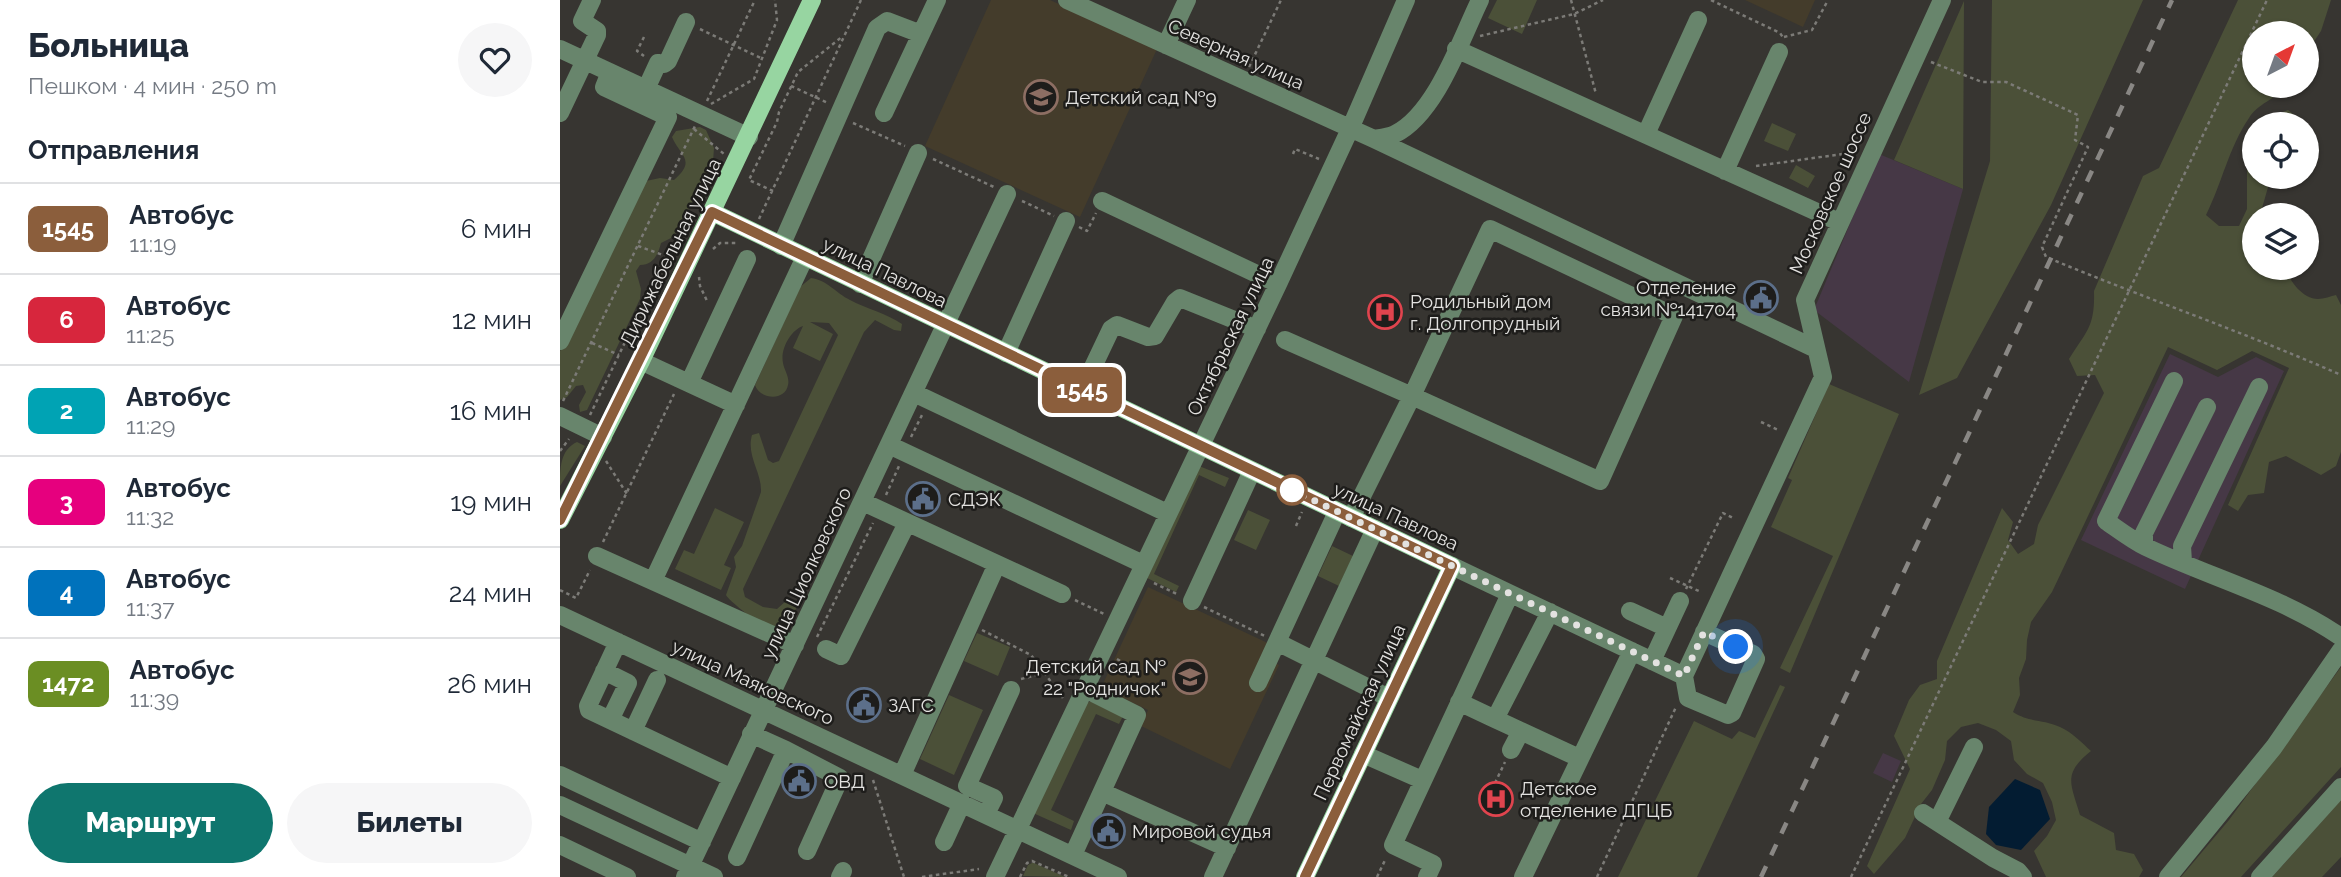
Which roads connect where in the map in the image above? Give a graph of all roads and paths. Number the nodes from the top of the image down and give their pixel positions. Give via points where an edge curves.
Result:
1 (592, 0) edge
2 (755, 0) edge
3 (775, 0) edge
4 (813, 0) edge
5 (861, 0) edge
6 (937, 0) edge
7 (1067, 0) edge
8 (1187, 0) edge
9 (1281, 0) edge
10 (1406, 0) edge
11 (1480, 0) edge
12 (1571, 0) edge
13 (1604, 0) edge
14 (1711, 0) edge
15 (1828, 0) edge
16 (1942, 0) edge
17 (2267, 0) edge
18 (1094, 6) edge
19 (1574, 14) junction
20 (1698, 20) dead end
21 (686, 22) joint
22 (921, 34) junction
23 (845, 35) junction
24 (644, 37) dead end
25 (1460, 43) junction
26 (1781, 44) junction
27 (734, 45) junction
28 (1166, 45) junction
29 (560, 49) edge
30 (1916, 57) junction
31 (763, 59) junction
32 (585, 60) junction
33 (658, 63) junction
34 (610, 72) junction
35 (1243, 79) junction
36 (791, 86) junction
37 (646, 89) junction
38 (816, 98) junction
39 (839, 112) junction
40 (560, 113) edge
41 (884, 113) dead end
42 (1601, 114) junction
43 (697, 122) junction
44 (1350, 129) junction
45 (1646, 134) junction
46 (749, 137) junction
47 (1374, 139) junction
48 (1862, 151) dead end
49 (918, 153) junction
50 (724, 154) dead end
51 (1293, 154) dead end
52 (1320, 160) dead end
53 (1753, 167) dead end
54 (1725, 171) junction
55 (773, 191) junction
56 (1007, 194) junction
57 (1102, 201) joint
58 (712, 212) junction
59 (759, 220) dead end
60 (1066, 221) junction
61 (1839, 222) junction
62 (638, 246) junction
63 (781, 246) junction
64 (680, 250) dead end
65 (744, 251) joint
66 (711, 253) dead end
67 (805, 257) junction
68 (675, 260) junction
69 (699, 278) dead end
70 (860, 284) junction
71 (1278, 284) junction
72 (2129, 292) junction
73 (718, 322) junction
74 (946, 324) junction
75 (1256, 329) junction
76 (1285, 340) dead end
77 (560, 341) edge
78 (592, 343) junction
79 (1816, 349) junction
80 (1006, 353) junction
81 (619, 355) junction
82 (641, 361) junction
83 (2341, 374) edge
84 (2174, 381) dead end
85 (685, 382) junction
86 (2259, 387) dead end
87 (1082, 390) junction
88 (914, 393) junction
89 (1412, 396) junction
90 (736, 405) junction
91 (2207, 407) dead end
92 (560, 408) edge
93 (560, 416) edge
94 (587, 422) dead end
95 (1761, 422) dead end
96 (1778, 430) dead end
97 (571, 436) dead end
98 (603, 437) junction
99 (890, 445) junction
100 (1200, 446) junction
101 (560, 452) edge
102 (606, 460) dead end
103 (1252, 471) junction
104 (574, 492) junction
105 (863, 502) junction
106 (560, 512) edge
107 (1302, 512) dead end
108 (1167, 513) junction
109 (1344, 515) junction
110 (1735, 519) dead end
111 (560, 520) edge
112 (906, 523) junction
113 (1296, 526) dead end
114 (1375, 529) junction
115 (2144, 546) junction
116 (597, 556) dead end
117 (2183, 562) junction
118 (997, 564) junction
119 (1452, 566) junction
120 (1145, 572) junction
121 (1670, 578) dead end
122 (653, 581) junction
123 (1701, 592) dead end
124 (1062, 594) joint
125 (1510, 594) junction
126 (1683, 594) junction
127 (1192, 601) junction
128 (1630, 611) dead end
129 (1550, 612) junction
130 (560, 615) edge
131 (1107, 615) dead end
132 (970, 625) junction
133 (1667, 628) junction
134 (1704, 632) junction
135 (2341, 638) edge
136 (618, 642) junction
137 (1277, 642) junction
138 (795, 645) junction
139 (826, 649) dead end
140 (2341, 650) edge
141 (1632, 651) junction
142 (1314, 660) junction
143 (1652, 661) junction
144 (604, 671) junction
145 (1045, 673) junction
146 (1684, 676) junction
147 (657, 680) dead end
148 (1258, 683) dead end
149 (1011, 690) joint
150 (1085, 690) junction
151 (1389, 698) junction
152 (1066, 701) dead end
153 (1459, 702) junction
154 (1676, 706) dead end
155 (763, 710) junction
156 (1495, 719) junction
157 (610, 720) junction
158 (633, 731) junction
159 (1521, 731) junction
160 (751, 734) junction
161 (1974, 747) dead end
162 (786, 750) junction
163 (1511, 750) joint
164 (1363, 754) junction
165 (1579, 758) junction
166 (560, 775) edge
167 (902, 775) junction
168 (732, 778) junction
169 (873, 780) dead end
170 (1422, 780) junction
171 (1495, 783) dead end
172 (2341, 787) edge
173 (1102, 792) junction
174 (962, 803) junction
175 (560, 805) edge
176 (986, 814) junction
177 (1018, 830) junction
178 (702, 842) junction
179 (944, 842) dead end
180 (560, 845) edge
181 (1393, 845) junction
182 (1227, 848) junction
183 (807, 851) dead end
184 (1073, 855) junction
185 (737, 857) dead end
186 (688, 871) edge
187 (987, 873) edge
188 (1066, 876) edge
189 (627, 877) edge
190 (714, 877) edge
191 (904, 877) edge
192 (922, 877) edge
193 (1020, 877) edge
194 (1118, 877) edge
195 (1213, 877) edge
196 (1305, 877) edge
197 (1377, 877) edge
198 (1427, 877) edge
199 (1523, 877) edge
200 (1597, 877) edge
201 (1851, 877) edge
202 (2023, 877) edge
203 (2168, 877) edge
204 (2260, 877) edge

1 - 32 street via 582,21 597,32
2 - 27 path
3 - 31 path via 777,20
4 - 46 main road, Дирижабельная улица
5 - 23 path
6 - 22 street
7 - 18 street, Северная улица
8 - 28 street
9 - 35 path
10 - 44 street, Октябрьская улица
11 - 25 street
12 - 19 path
13 - 19 path
14 - 26 path
15 - 26 path via 1812,30
16 - 30 street, Московское шоссе
17 - 72 path
18 - 28 street, Северная улица
19 - 25 path
19 - 42 path
20 - 45 street
21 - 27 path
21 - 33 street via 668,61
22 - 39 street via 894,23 877,28
22 - 41 street
23 - 36 path via 798,72
23 - 38 path
24 - 33 path via 638,53
25 - 42 street
25 - 47 street via 1423,109 1394,134
26 - 54 street
27 - 31 path
27 - 31 path via 704,108 754,79
28 - 35 street, Северная улица
29 - 32 street
30 - 61 street, Московское шоссе
30 - 72 path via 1982,82 2006,82 2078,115 2075,140 2088,147 2042,247 2046,257
32 - 34 street
32 - 40 street
33 - 37 street
34 - 37 street
34 - 77 street via 604,86 668,117
35 - 44 street, Северная улица
36 - 38 path
36 - 55 path via 749,180
37 - 43 street
38 - 39 path
38 - 55 path
39 - 49 path
39 - 63 street
42 - 45 street
43 - 46 street
43 - 50 path
43 - 62 path
44 - 47 street, Северная улица
44 - 71 street, Октябрьская улица
45 - 54 street
46 - 58 main road, Дирижабельная улица
47 - 79 street, Северная улица
48 - 53 path
49 - 56 path
49 - 70 street
51 - 52 path via 1295,149
54 - 61 street
55 - 59 path
56 - 60 path
56 - 74 street, улица Циолковского
57 - 60 path via 1087,231
57 - 71 street
58 - 63 main road, улица Павлова
58 - 82 main road, Дирижабельная улица
60 - 80 street
61 - 79 street, Московское шоссе via 1805,300
62 - 68 path
62 - 78 path
63 - 67 main road, улица Павлова
64 - 68 path
65 - 66 path via 732,241 720,243
65 - 73 street
67 - 70 main road, улица Павлова
67 - 90 street
68 - 81 path via 663,263
69 - 73 path
70 - 74 main road, улица Павлова
71 - 75 street, Октябрьская улица
72 - 83 path
72 - 201 path
73 - 85 street
74 - 80 main road, улица Павлова
74 - 88 street, улица Циолковского
75 - 87 street via 1180,298 1152,338 1117,325 1111,329
75 - 100 street, Октябрьская улица
76 - 89 street
78 - 81 path
78 - 92 path
79 - 134 street, Московское шоссе via 1823,377
80 - 87 main road, улица Павлова
81 - 94 path
82 - 85 street
82 - 98 main road, Дирижабельная улица
84 - 115 street via 2106,521
85 - 90 street
85 - 102 path via 627,494
86 - 117 street via 2182,546
87 - 100 main road, улица Павлова
88 - 99 street, улица Циолковского
88 - 108 street
89 - 89 street via 1600,481 1674,316 1490,229
89 - 109 street
90 - 122 street
91 - 115 street via 2144,533
93 - 98 street
95 - 96 path
97 - 101 path
98 - 104 main road, Дирижабельная улица
99 - 105 street, улица Циолковского
99 - 120 street
100 - 103 main road, улица Павлова
100 - 108 street, Октябрьская улица
103 - 109 main road, улица Павлова
103 - 127 street
104 - 106 main road
104 - 111 main road, Дирижабельная улица
105 - 112 street
105 - 138 street, улица Циолковского
107 - 113 path
108 - 120 street, Октябрьская улица
109 - 114 main road, улица Павлова
109 - 137 street
110 - 126 path via 1723,513
112 - 118 street
112 - 139 street via 841,656
114 - 119 main road, улица Павлова
114 - 142 street
115 - 117 street
116 - 122 street
117 - 135 street via 2265,595
118 - 124 street
118 - 132 street
119 - 125 street, улица Павлова
119 - 151 main road, Первомайская улица
120 - 127 path
120 - 150 street, Октябрьская улица
121 - 126 path
122 - 138 street
123 - 126 path
124 - 131 path
125 - 129 street, улица Павлова
125 - 153 street
126 - 133 street
127 - 137 path
128 - 133 street
129 - 141 street, улица Павлова
129 - 156 street
130 - 136 street, улица Маяковского
132 - 145 path via 1031,655
132 - 167 street
133 - 143 street
134 - 146 street, Московское шоссе
134 - 146 street via 1755,657 1732,713 1722,714 1688,698
136 - 144 street
136 - 155 street, улица Маяковского
137 - 142 street
137 - 148 street
138 - 155 street, улица Циолковского
140 - 203 street via 2274,747
141 - 143 street, улица Павлова
141 - 165 street
142 - 151 street
142 - 182 street
143 - 146 street, улица Павлова
144 - 157 street via 587,708
144 - 157 street via 628,683
145 - 149 path via 1020,679
145 - 152 path
147 - 158 street
149 - 176 street via 967,786 994,799
150 - 173 street via 1138,715
150 - 177 street, Октябрьская улица
151 - 164 main road, Первомайская улица
153 - 156 street
153 - 170 street
154 - 200 path
155 - 160 street, улица Циолковского
155 - 167 street, улица Маяковского
156 - 159 street
157 - 158 street
158 - 168 street
159 - 163 street
159 - 165 street
160 - 162 street
160 - 168 street, улица Циолковского
161 - 202 street via 1930,818
162 - 183 street via 840,778
162 - 185 street
163 - 171 path
164 - 170 street
164 - 196 main road, Первомайская улица
165 - 199 street
166 - 178 street
167 - 174 street, улица Маяковского
168 - 178 street, улица Циолковского
169 - 191 path
170 - 181 street
172 - 204 street
173 - 182 street
173 - 184 street
174 - 176 street, улица Маяковского
174 - 179 street
175 - 186 street
176 - 177 street, улица Маяковского
177 - 184 street, улица Маяковского
177 - 187 street, Октябрьская улица
178 - 186 street, улица Циолковского
180 - 189 street
181 - 197 path
181 - 198 street via 1433,864
182 - 195 street
184 - 194 street, улица Маяковского
186 - 190 street
187 - 192 path
188 - 193 path via 1032,860

